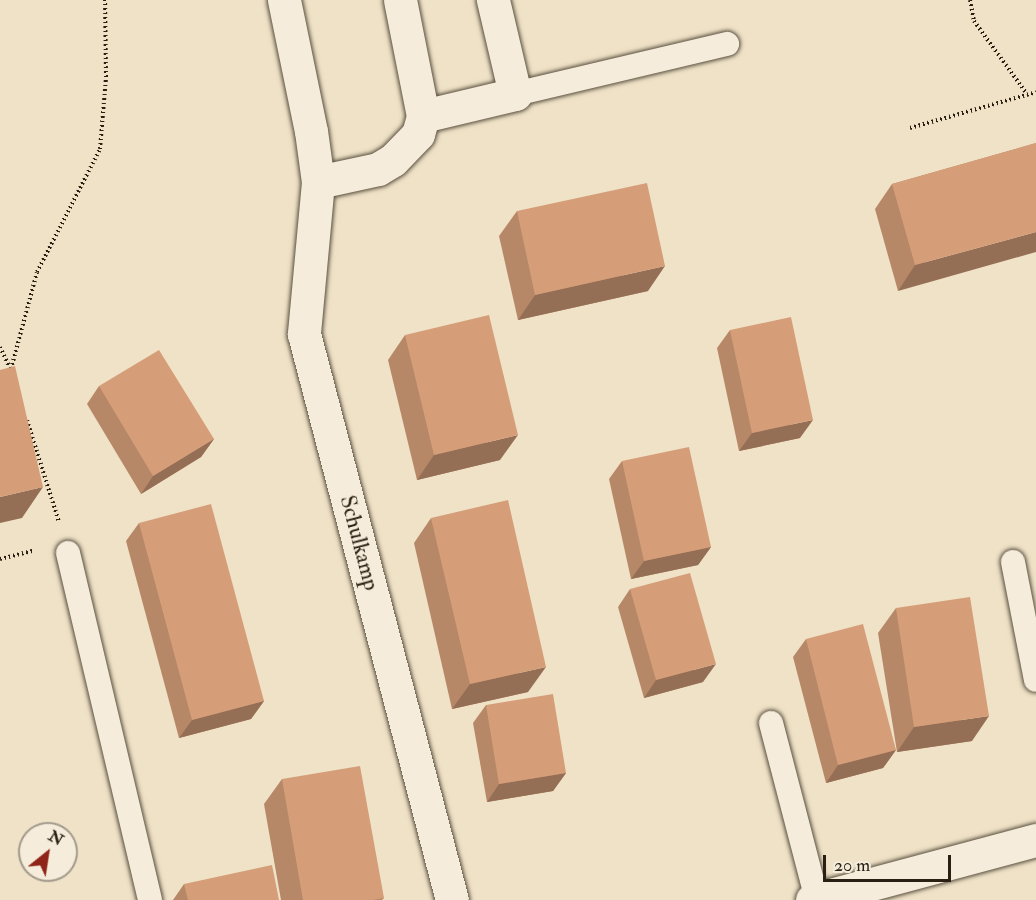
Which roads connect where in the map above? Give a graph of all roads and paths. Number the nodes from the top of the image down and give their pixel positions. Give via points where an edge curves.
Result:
1 (105, 0) edge
2 (284, 0) edge
3 (400, 0) edge
4 (493, 0) edge
5 (970, 0) edge
6 (727, 44) dead end
7 (1036, 92) edge
8 (515, 94) junction
9 (1028, 94) junction
10 (423, 116) junction
11 (910, 128) dead end
12 (318, 182) junction
13 (0, 347) edge
14 (11, 369) junction
15 (15, 380) edge
16 (25, 412) edge
17 (65, 542) joint
18 (1013, 562) dead end
19 (1036, 680) edge
20 (771, 723) dead end
21 (1036, 840) edge
22 (815, 899) edge
23 (150, 900) edge
24 (452, 900) edge

1 - 14 path via 106,76 100,148 37,272
2 - 12 street, Schulkamp
3 - 10 street
4 - 8 street
5 - 9 path via 974,21
6 - 8 lane
7 - 9 path
8 - 10 street
9 - 11 path
10 - 12 street via 418,134 393,160 378,169
12 - 24 street, Schulkamp via 303,334
13 - 14 path
14 - 15 path
16 - 17 path
17 - 23 lane
18 - 19 lane
20 - 22 lane
21 - 22 street

